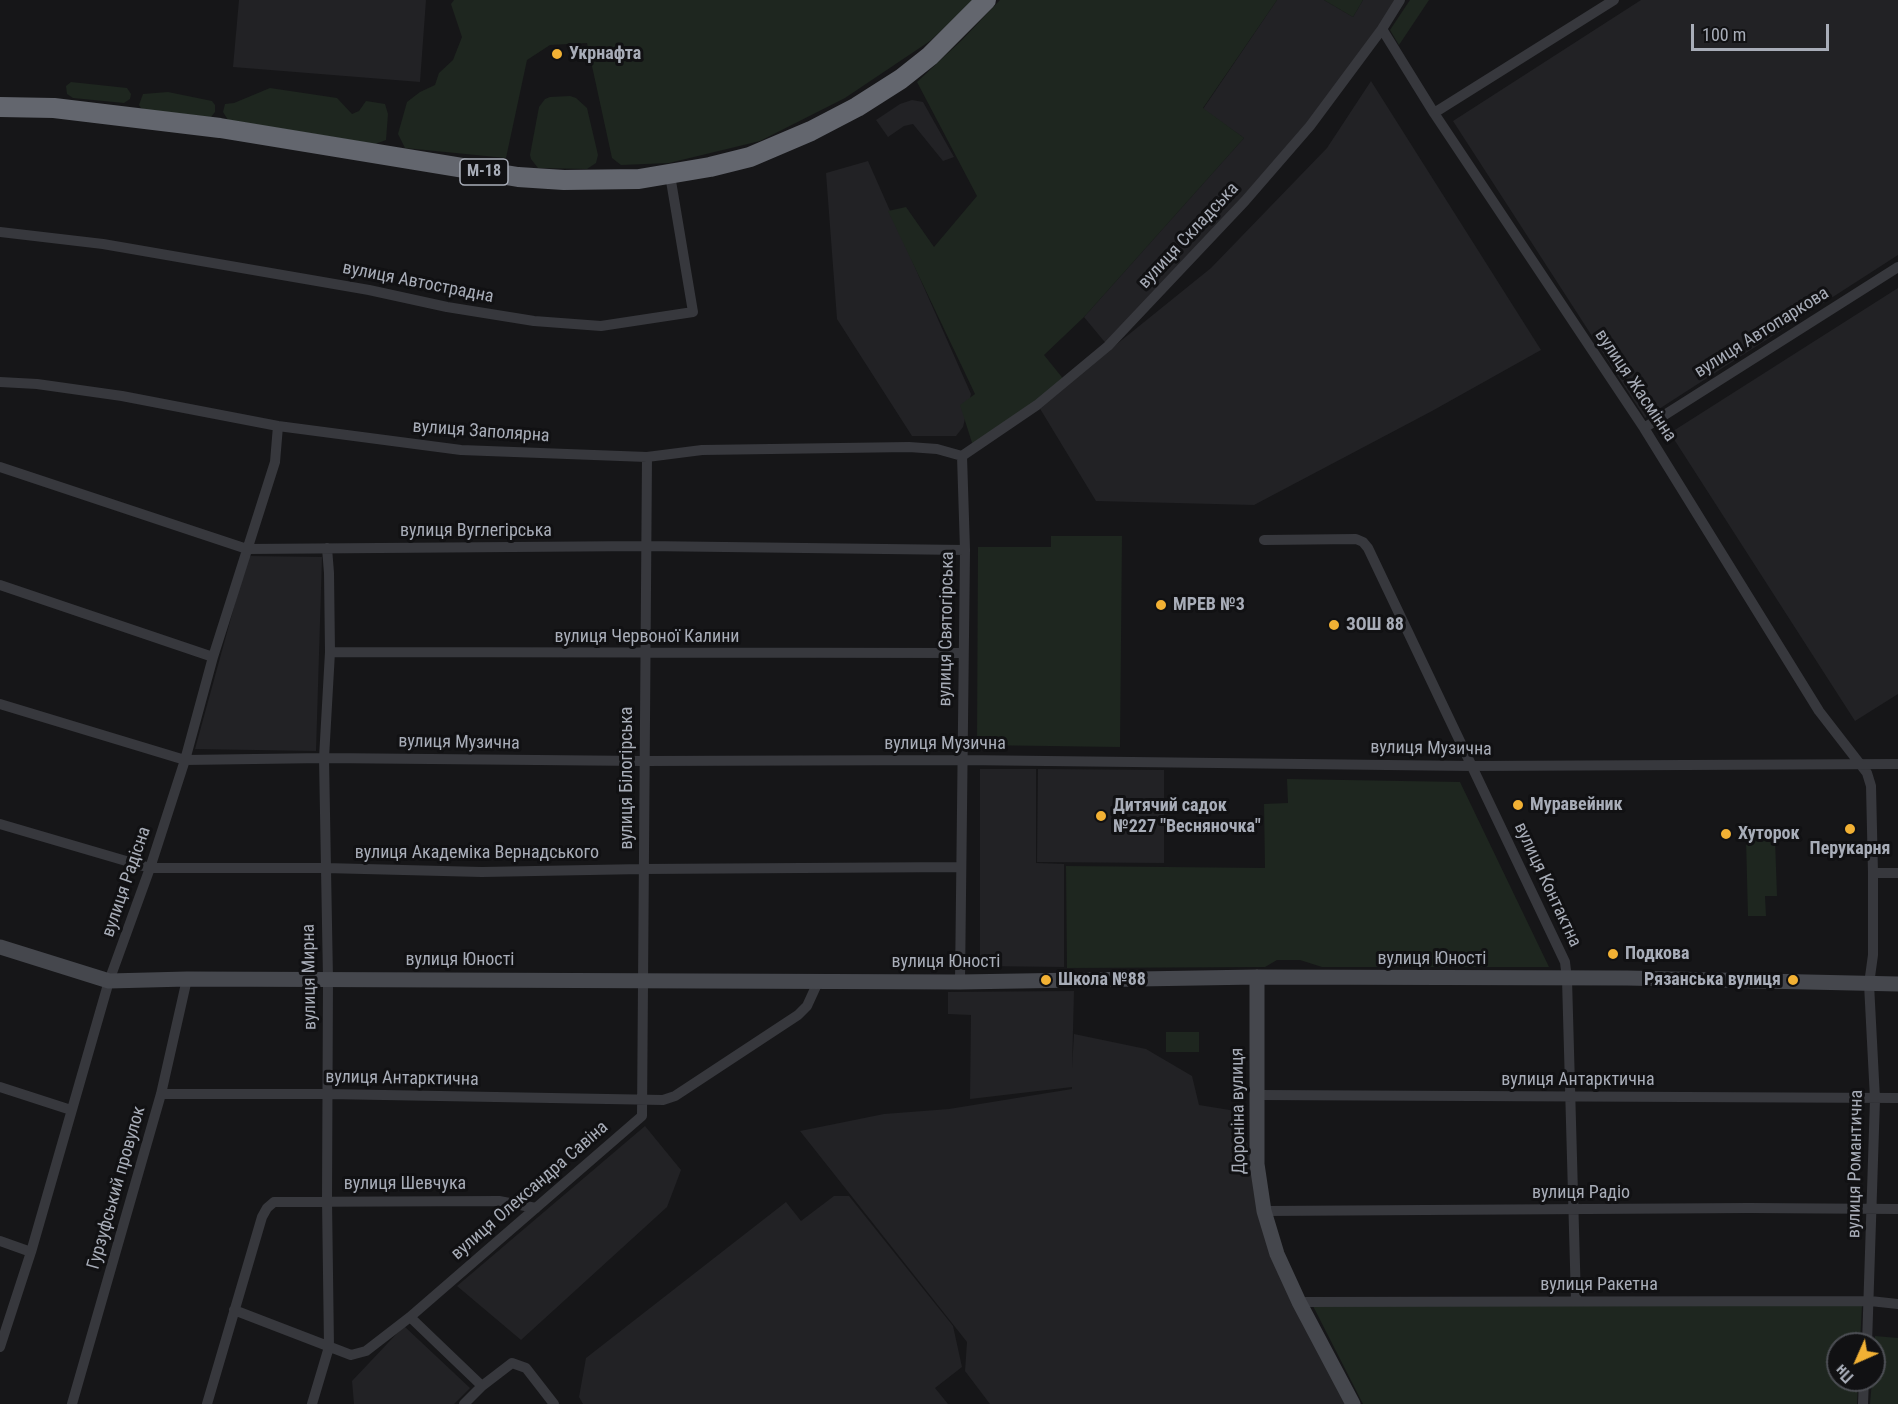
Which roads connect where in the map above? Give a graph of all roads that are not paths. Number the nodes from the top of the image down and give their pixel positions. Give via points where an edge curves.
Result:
1 (986, 0) edge
2 (1400, 0) edge
3 (1614, 0) edge
4 (1382, 29) junction
5 (0, 107) edge
6 (1434, 113) junction
7 (670, 175) junction
8 (0, 232) edge
9 (1898, 267) edge
10 (0, 382) edge
11 (278, 426) junction
12 (1644, 428) junction
13 (962, 456) junction
14 (647, 457) junction
15 (0, 467) edge
16 (1264, 540) dead end
17 (645, 546) junction
18 (327, 548) junction
19 (247, 549) junction
20 (965, 550) junction
21 (0, 585) edge
22 (330, 652) junction
23 (963, 653) junction
24 (644, 654) junction
25 (213, 657) junction
26 (0, 704) edge
27 (324, 758) junction
28 (185, 760) junction
29 (962, 760) junction
30 (643, 761) junction
31 (1859, 763) junction
32 (1898, 764) edge
33 (1472, 766) junction
34 (0, 824) edge
35 (961, 867) junction
36 (150, 868) junction
37 (325, 868) junction
38 (643, 869) junction
39 (1873, 873) junction
40 (1898, 873) edge
41 (0, 947) edge
42 (1257, 977) junction
43 (187, 979) junction
44 (1567, 979) junction
45 (328, 980) junction
46 (643, 980) junction
47 (109, 981) junction
48 (818, 982) junction
49 (960, 982) junction
50 (1869, 984) junction
51 (1898, 984) edge
52 (0, 1087) edge
53 (160, 1094) junction
54 (328, 1094) junction
55 (1258, 1095) junction
56 (1569, 1097) junction
57 (1898, 1098) edge
58 (642, 1099) junction
59 (1875, 1099) junction
60 (72, 1110) junction
61 (327, 1200) junction
62 (536, 1208) junction
63 (1574, 1209) junction
64 (1872, 1209) junction
65 (1898, 1209) edge
66 (1264, 1211) junction
67 (0, 1241) edge
68 (31, 1252) junction
69 (1576, 1301) junction
70 (1870, 1301) junction
71 (1299, 1302) junction
72 (1898, 1304) edge
73 (234, 1310) junction
74 (5, 1316) edge
75 (410, 1317) junction
76 (1868, 1332) edge
77 (0, 1347) edge
78 (329, 1347) junction
79 (482, 1386) junction
80 (72, 1404) edge
81 (207, 1404) edge
82 (312, 1404) edge
83 (464, 1404) edge
84 (554, 1404) edge
85 (1353, 1404) edge

1 - 7 highway, М-18 via 930,56 857,107 812,131 750,156
2 - 4 street, вулиця Складська
3 - 6 street
4 - 6 street, вулиця Жасмінна
4 - 13 street, вулиця Складська via 1310,126 1108,346 1037,405
5 - 7 highway, М-18 via 54,108 220,128 518,177 610,180
6 - 12 street, вулиця Жасмінна
7 - 8 street, вулиця Автострадна via 693,312 601,326 534,321 103,243
9 - 12 street, вулиця Автопаркова
10 - 11 street, вулиця Заполярна via 122,396
11 - 14 street, вулиця Заполярна via 461,450
11 - 19 street, вулиця Радісна via 274,462
12 - 31 street, вулиця Жасмінна via 1819,711
13 - 14 street, вулиця Заполярна via 937,449 846,447 702,450
13 - 20 street, вулиця Святогірська
14 - 17 street, вулиця Білогірська
15 - 19 street, вулиця Вуглегірська
16 - 33 street, вулиця Контактна via 1363,542
17 - 18 street, вулиця Вуглегірська
17 - 20 street, вулиця Вуглегірська
17 - 24 street, вулиця Білогірська
18 - 19 street, вулиця Вуглегірська
18 - 22 street, вулиця Мирна
19 - 25 street, вулиця Радісна
20 - 23 street, вулиця Святогірська
21 - 25 street
22 - 24 street, вулиця Червоної Калини
22 - 27 street, вулиця Мирна
23 - 24 street, вулиця Червоної Калини
23 - 29 street, вулиця Святогірська
24 - 30 street, вулиця Білогірська
25 - 28 street, вулиця Радісна
26 - 28 street, вулиця Музична
27 - 28 street, вулиця Музична
27 - 30 street, вулиця Музична
27 - 37 street, вулиця Мирна
28 - 36 street, вулиця Радісна
29 - 30 street, вулиця Музична
29 - 33 street, вулиця Музична
29 - 35 street, вулиця Святогірська
30 - 38 street, вулиця Білогірська
31 - 32 street, вулиця Музична
31 - 33 street, вулиця Музична
31 - 39 street, вулиця Жасмінна via 1871,786
33 - 44 street, вулиця Контактна via 1565,962
34 - 36 street, вулиця Академіка Вернадського
35 - 38 street, вулиця Академіка Вернадського
35 - 49 street, вулиця Святогірська
36 - 37 street, вулиця Академіка Вернадського
36 - 47 street, вулиця Радісна
37 - 38 street, вулиця Академіка Вернадського via 482,872
37 - 45 street, вулиця Мирна
38 - 46 street, вулиця Білогірська
39 - 40 street
39 - 50 street, вулиця Романтична
41 - 47 street, вулиця Юності
42 - 44 street, вулиця Юності
42 - 49 street, вулиця Юності
42 - 55 street, Дороніна вулиця
43 - 45 street, вулиця Юності
43 - 47 street, вулиця Юності
43 - 53 street, Гурзуфський провулок
44 - 50 street, вулиця Юності
44 - 56 street, вулиця Контактна
45 - 46 street, вулиця Юності
45 - 54 street, вулиця Мирна
46 - 48 street, вулиця Юності
46 - 58 street, вулиця Білогірська
47 - 60 street, вулиця Радісна
48 - 49 street, вулиця Юності
48 - 58 street via 807,1006 798,1015 675,1096
50 - 51 street, вулиця Юності
50 - 59 street, вулиця Романтична
52 - 60 street
53 - 54 street, вулиця Антарктична
53 - 80 street, Гурзуфський провулок
54 - 58 street, вулиця Антарктична
54 - 61 street, вулиця Мирна
55 - 56 street, вулиця Антарктична
55 - 66 street, Дороніна вулиця via 1257,1164
56 - 59 street, вулиця Антарктична
56 - 63 street, вулиця Контактна
57 - 59 street, вулиця Антарктична
58 - 62 street, вулиця Олександра Савіна via 642,1116
59 - 64 street, вулиця Романтична
60 - 68 street, вулиця Радісна
61 - 62 street, вулиця Шевчука via 499,1201
61 - 73 street, вулиця Шевчука via 274,1202 267,1208
61 - 78 street, вулиця Мирна
62 - 75 street, вулиця Олександра Савіна
63 - 64 street, вулиця Радіо
63 - 66 street, вулиця Радіо
63 - 69 street, вулиця Контактна
64 - 65 street, вулиця Радіо
64 - 70 street, вулиця Романтична
66 - 71 street, Дороніна вулиця via 1277,1254
67 - 68 street
68 - 74 street, вулиця Радісна
69 - 70 street, вулиця Ракетна
69 - 71 street, вулиця Ракетна
70 - 72 street, вулиця Ракетна
70 - 76 street, вулиця Романтична
71 - 85 street, Дороніна вулиця
73 - 78 street, вулиця Олександра Савіна
73 - 81 street
74 - 77 street, вулиця Радісна
75 - 78 street, вулиця Олександра Савіна via 366,1351 351,1356
75 - 79 street
78 - 82 street, вулиця Мирна
79 - 83 street
79 - 84 street via 512,1363 526,1368

